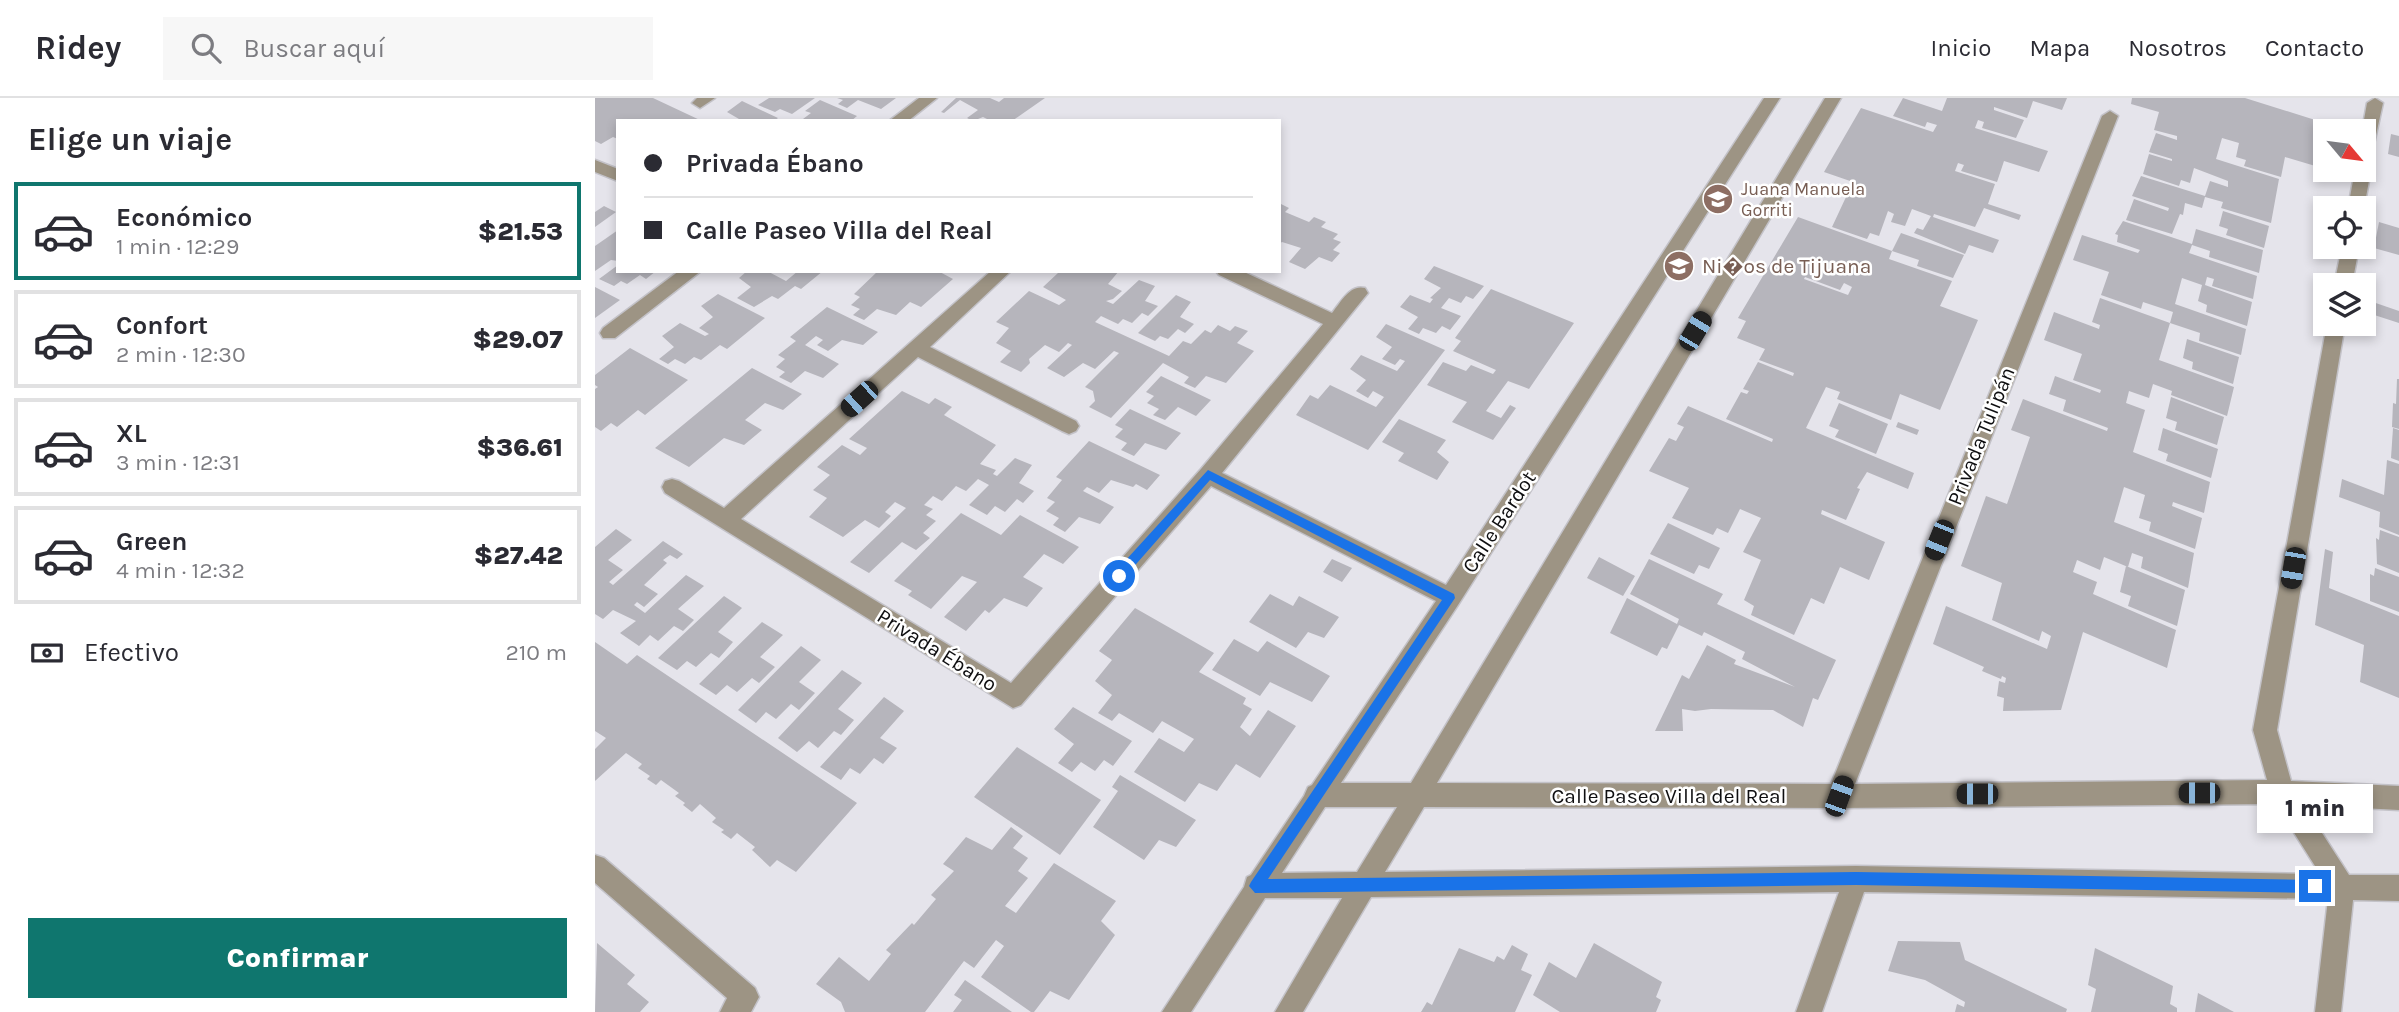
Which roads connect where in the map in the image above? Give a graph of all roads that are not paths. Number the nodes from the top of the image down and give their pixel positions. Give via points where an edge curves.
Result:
1 (929, 98) edge
2 (1772, 98) edge
3 (1833, 98) edge
4 (2375, 103) dead end
5 (2110, 116) dead end
6 (900, 119) edge
7 (2372, 119) edge
8 (595, 165) edge
9 (616, 175) edge
10 (689, 273) edge
11 (1000, 273) edge
12 (1228, 273) edge
13 (1359, 293) dead end
14 (1336, 322) junction
15 (609, 333) dead end
16 (2334, 336) edge
17 (916, 348) junction
18 (1069, 426) dead end
19 (1208, 475) junction
20 (673, 487) dead end
21 (726, 519) junction
22 (1450, 598) junction
23 (2283, 792) junction
24 (1317, 795) junction
25 (1417, 796) junction
26 (1839, 796) junction
27 (2399, 799) edge
28 (595, 867) edge
29 (1856, 878) junction
30 (1255, 886) junction
31 (1364, 887) junction
32 (2342, 887) junction
33 (2399, 888) edge
34 (733, 1012) edge
35 (1175, 1012) edge
36 (1288, 1012) edge
37 (1809, 1012) edge
38 (2328, 1012) edge

1 - 6 street
2 - 22 street, Calle Bardot
3 - 25 street
4 - 7 street
5 - 26 street, Privada Tulipán
8 - 9 street
10 - 15 street
11 - 17 street
12 - 14 street
13 - 14 street, Privada Ébano
14 - 19 street, Privada Ébano
16 - 23 street via 2265,730
17 - 18 street
17 - 21 street
19 - 21 street, Privada Ébano via 1013,697
19 - 22 street
20 - 21 street, Privada Ébano
22 - 24 street, Calle Bardot
23 - 26 street, Calle Paseo Villa del Real
23 - 27 street, Calle Paseo Villa del Real
23 - 32 street
24 - 25 street, Calle Paseo Villa del Real
24 - 30 street, Calle Bardot
25 - 26 street, Calle Paseo Villa del Real
25 - 31 street
28 - 34 street via 746,997
29 - 31 street
29 - 32 street
29 - 37 street
30 - 31 street
30 - 35 street, Calle Bardot
31 - 36 street
32 - 33 street
32 - 38 street

